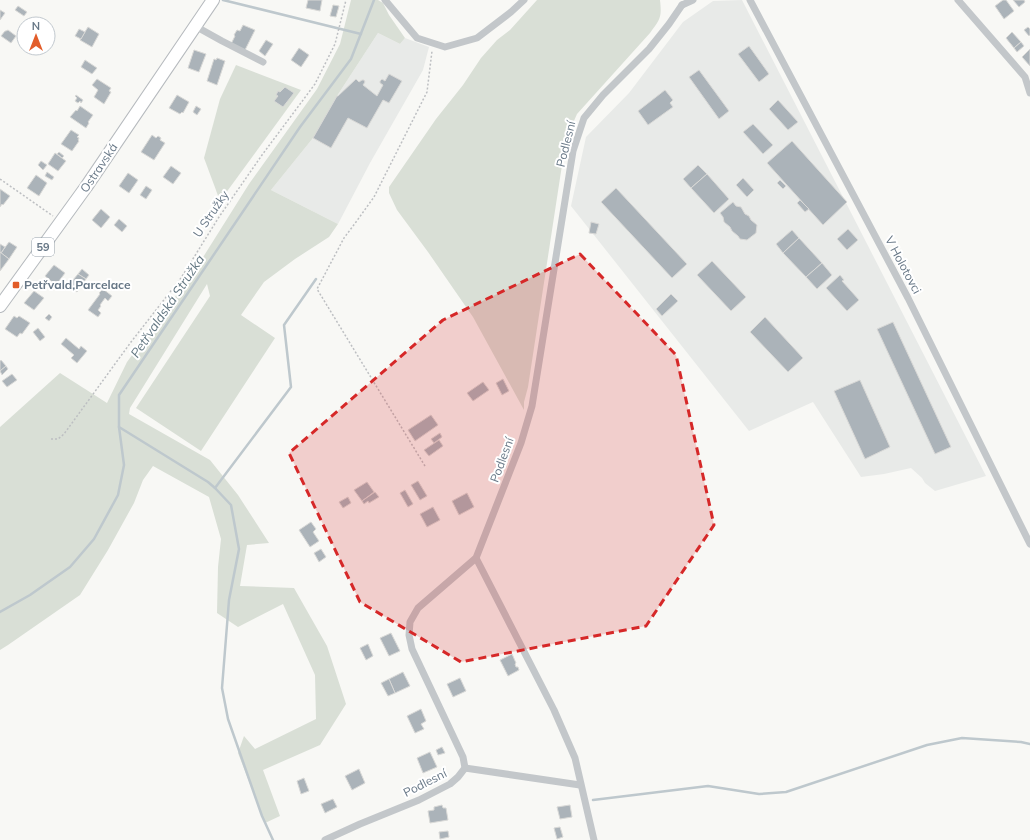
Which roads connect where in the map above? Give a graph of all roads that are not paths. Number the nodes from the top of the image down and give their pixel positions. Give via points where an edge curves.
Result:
1 (212, 0) edge
2 (385, 0) edge
3 (524, 0) edge
4 (693, 0) edge
5 (750, 0) edge
6 (958, 0) edge
7 (679, 3) edge
8 (195, 26) junction
9 (263, 62) dead end
10 (1030, 93) edge
11 (0, 306) edge
12 (1030, 544) edge
13 (476, 558) junction
14 (465, 768) junction
15 (580, 785) junction
16 (325, 840) edge
17 (594, 840) edge

1 - 8 main road, Ostravská
2 - 3 street via 416,38 445,48 477,38
4 - 7 street
5 - 12 street, V Holotovci via 908,298
6 - 10 street via 1025,78
7 - 13 street, Podlesní via 669,24 649,49 584,118 573,151 532,406 521,443
8 - 9 street
8 - 11 main road, Ostravská / 59 via 86,187
13 - 14 street, Podlesní via 418,608 410,622 409,635 412,649 463,757
13 - 15 street via 554,710 575,758
14 - 15 street
14 - 16 street, Podlesní via 450,784 419,800
15 - 17 street

